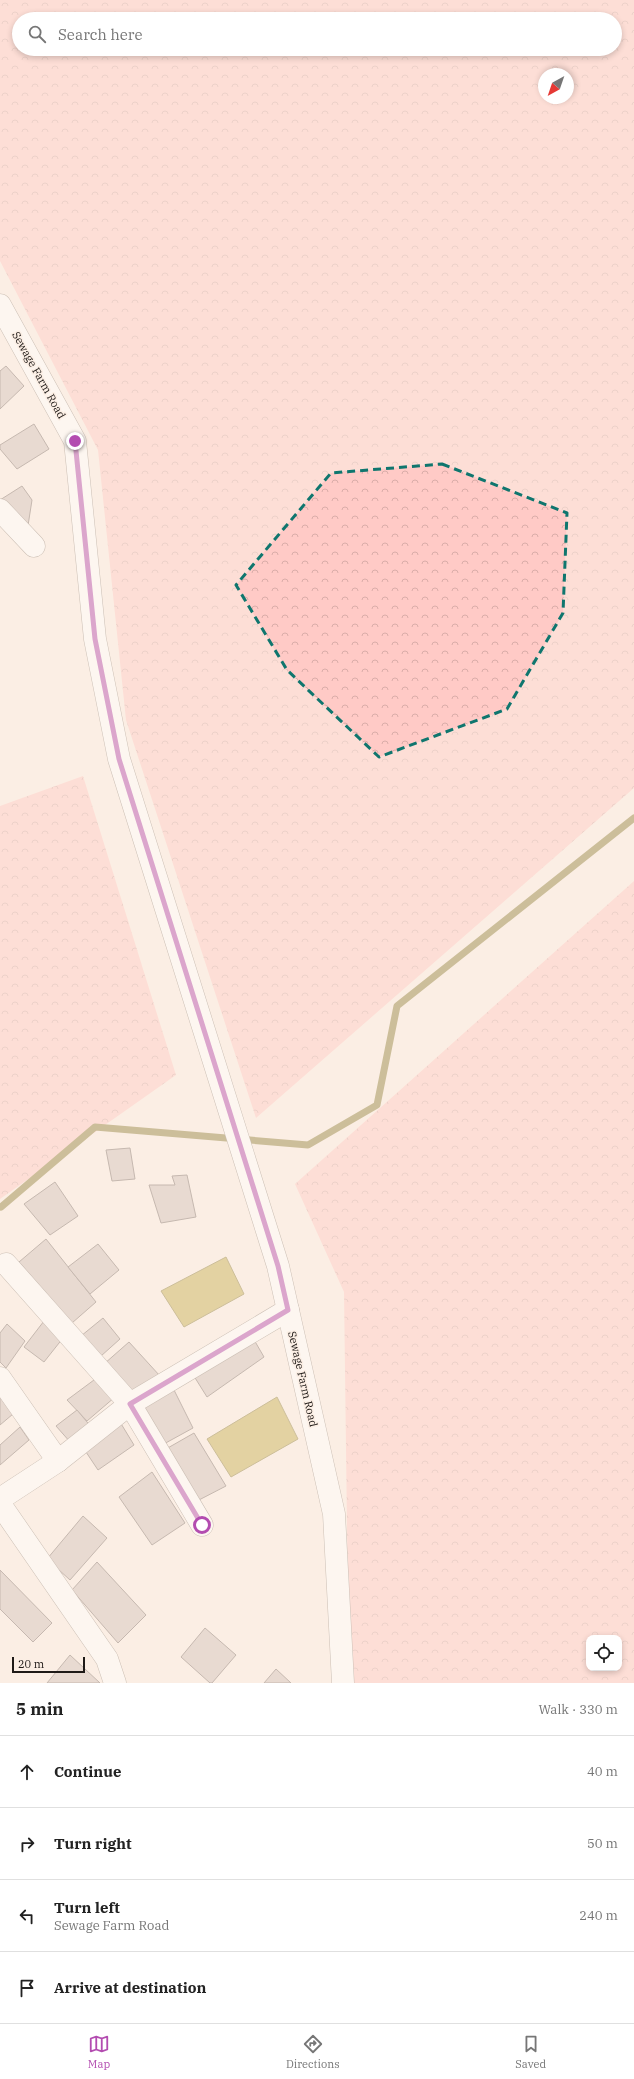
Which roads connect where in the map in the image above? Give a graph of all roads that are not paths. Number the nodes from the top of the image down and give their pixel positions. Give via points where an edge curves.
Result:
1 (0, 305) edge
2 (0, 510) edge
3 (34, 546) dead end
4 (6, 1264) dead end
5 (288, 1310) junction
6 (0, 1378) edge
7 (130, 1404) junction
8 (58, 1461) junction
9 (0, 1499) edge
10 (0, 1504) edge
11 (202, 1525) dead end
12 (115, 1683) edge
13 (343, 1683) edge

1 - 5 main road, Sewage Farm Road via 75,441 95,639 119,759 278,1266
2 - 3 main road
4 - 7 main road
5 - 7 main road
5 - 13 main road, Sewage Farm Road via 334,1514
6 - 8 main road
7 - 8 main road
7 - 11 main road
8 - 9 main road
10 - 12 main road via 107,1659

